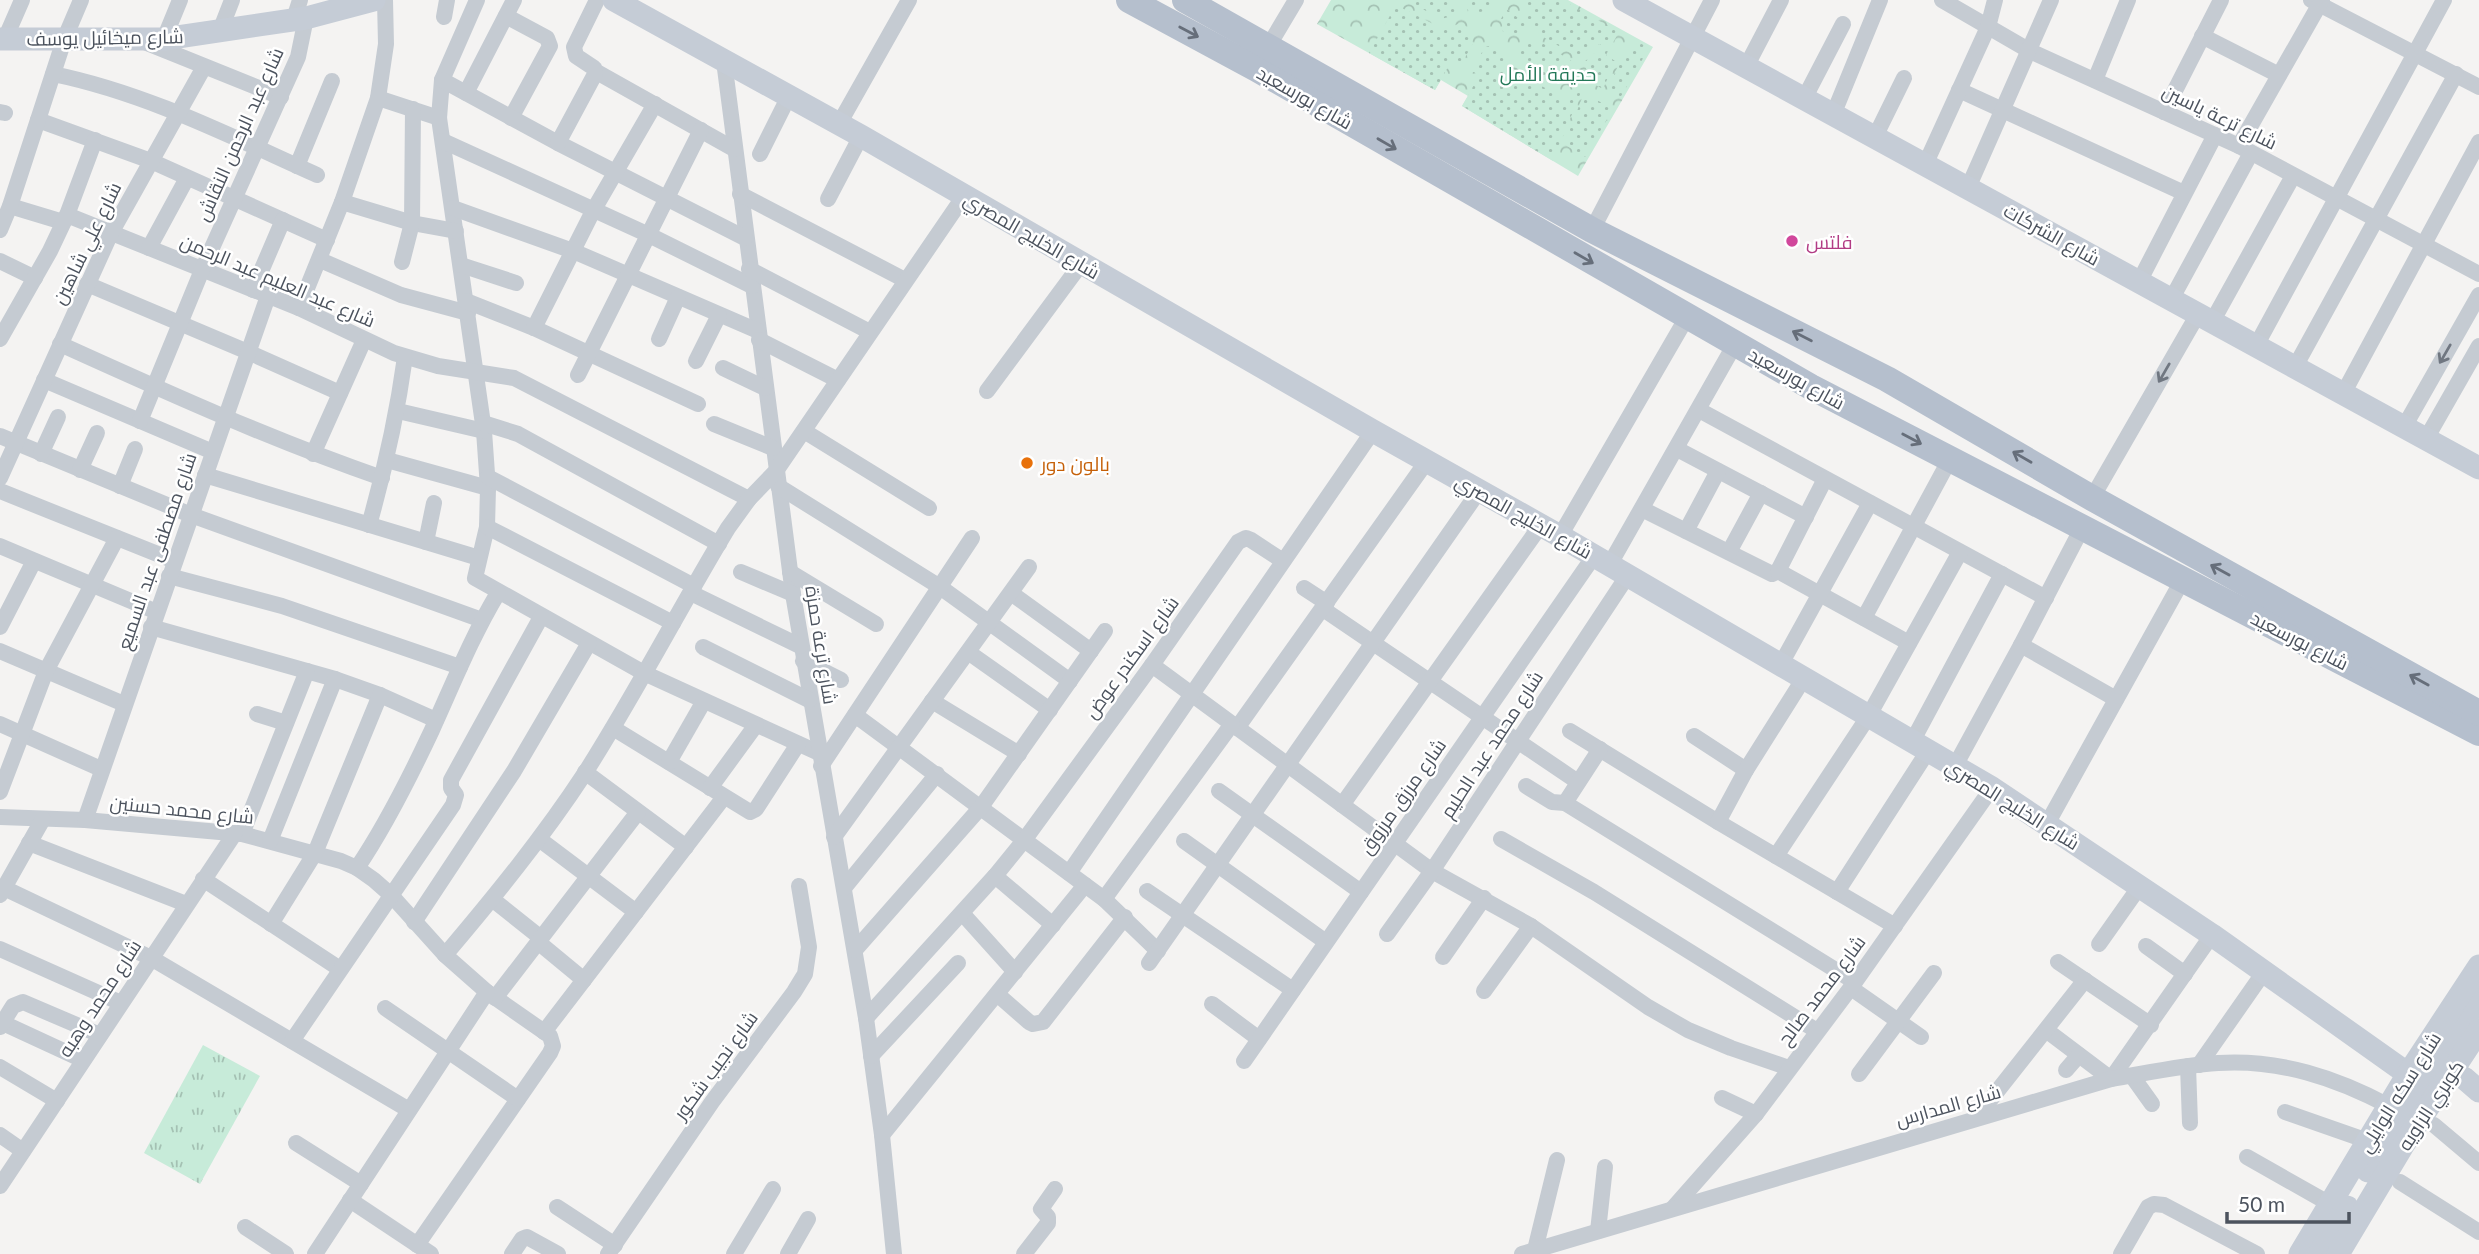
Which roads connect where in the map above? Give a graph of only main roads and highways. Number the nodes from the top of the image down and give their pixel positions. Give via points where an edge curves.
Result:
1 (1129, 0) edge
2 (1185, 0) edge
3 (1834, 352) junction
4 (1887, 379) junction
5 (1811, 387) junction
6 (1867, 416) junction
7 (2479, 713) edge
8 (2479, 733) edge

1 -> 5 main road, شارع بورسعيد
3 -> 2 main road, شارع بورسعيد via 1592,230
3 - 4 main road, شارع بورسعيد
3 - 5 main road via 1830,374
4 - 6 main road via 1868,386 1863,396
7 -> 4 main road, شارع بورسعيد
5 - 6 main road, شارع بورسعيد
6 -> 8 main road, شارع بورسعيد

